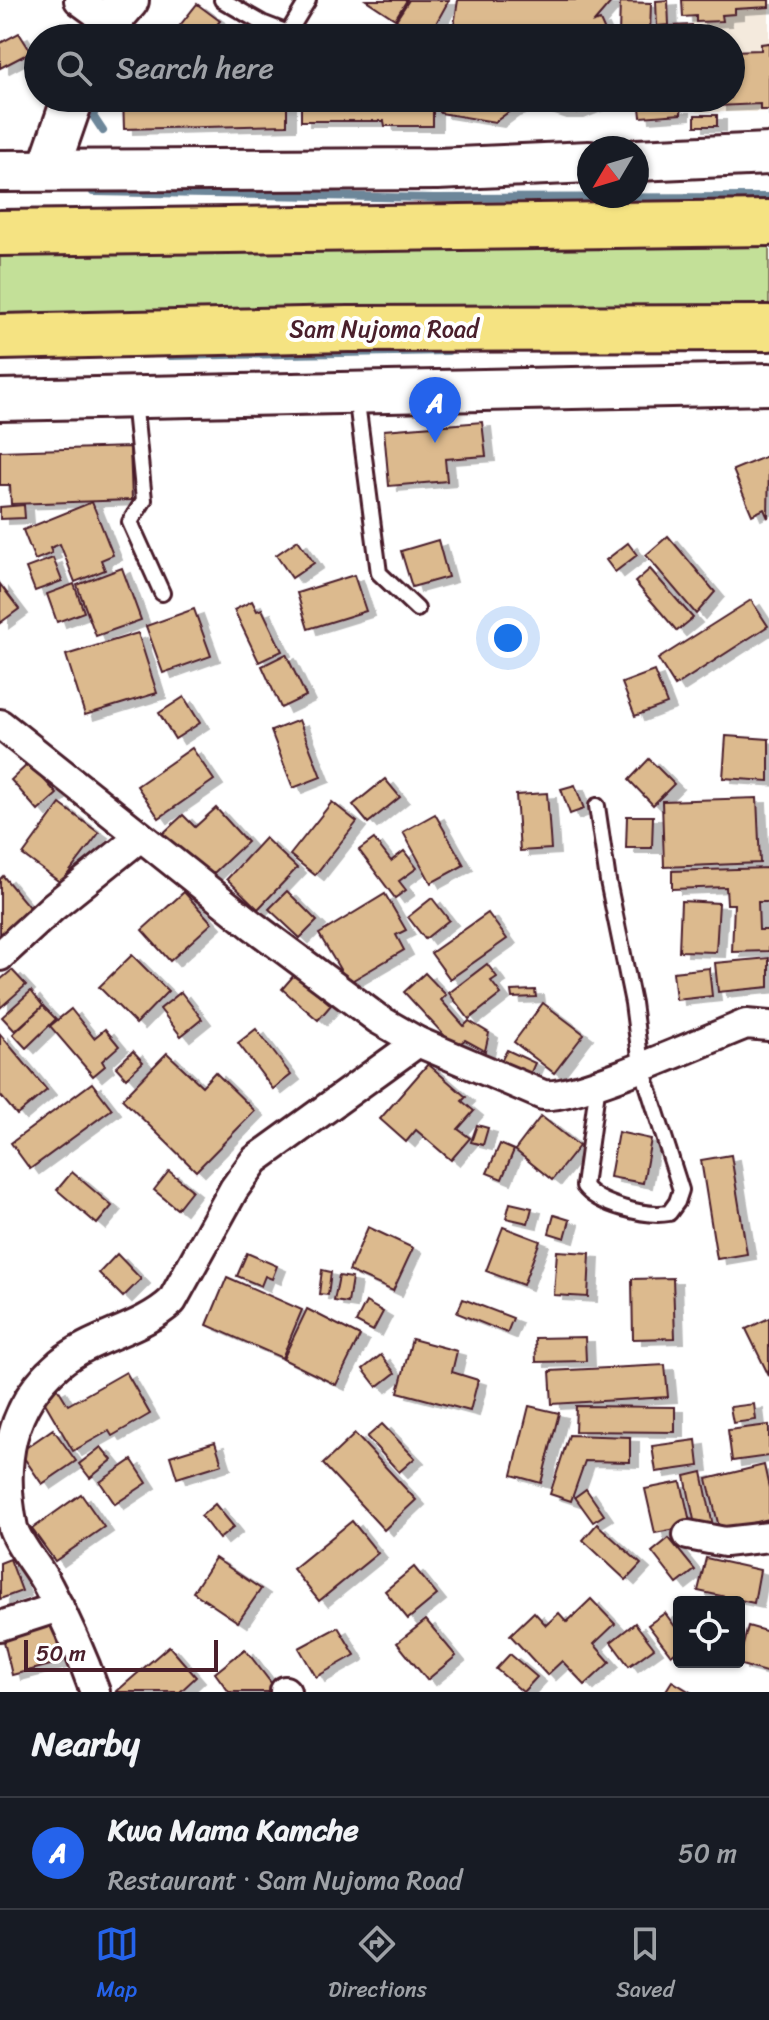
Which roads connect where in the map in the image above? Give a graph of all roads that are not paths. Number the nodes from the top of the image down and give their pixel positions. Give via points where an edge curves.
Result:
1 (222, 0) edge
2 (308, 0) edge
3 (270, 24) edge
4 (299, 24) edge
5 (68, 112) edge
6 (769, 154) edge
7 (649, 159) edge
8 (577, 163) edge
9 (48, 170) junction
10 (0, 171) edge
11 (769, 223) edge
12 (0, 233) edge
13 (769, 328) edge
14 (0, 337) edge
15 (769, 384) edge
16 (355, 395) junction
17 (133, 396) junction
18 (0, 400) edge
19 (162, 593) dead end
20 (417, 609) dead end
21 (0, 724) edge
22 (597, 806) dead end
23 (140, 837) junction
24 (0, 956) edge
25 (769, 1026) edge
26 (418, 1042) junction
27 (641, 1065) junction
28 (598, 1083) junction
29 (688, 1535) dead end
30 (769, 1537) edge
31 (59, 1607) junction
32 (0, 1626) edge
33 (95, 1692) edge

1 - 3 lane
2 - 4 lane
5 - 9 street
6 - 7 street
8 - 9 street via 437,169
9 - 10 street
11 - 12 main road
13 - 14 main road, Sam Nujoma Road
15 - 16 street
16 - 17 street
16 - 20 lane via 379,573
17 - 18 street
17 - 19 lane via 144,500 130,522
21 - 23 street
22 - 27 lane
23 - 24 street
23 - 26 street via 345,995
25 - 27 street via 746,1024
26 - 28 street via 543,1095 556,1097
26 - 31 street via 255,1160 172,1301 72,1354 29,1393 5,1449 6,1500 14,1530
27 - 28 street
27 - 28 lane via 681,1190 669,1213 656,1215 591,1196 584,1186
29 - 30 street via 725,1542
31 - 32 street
31 - 33 street

